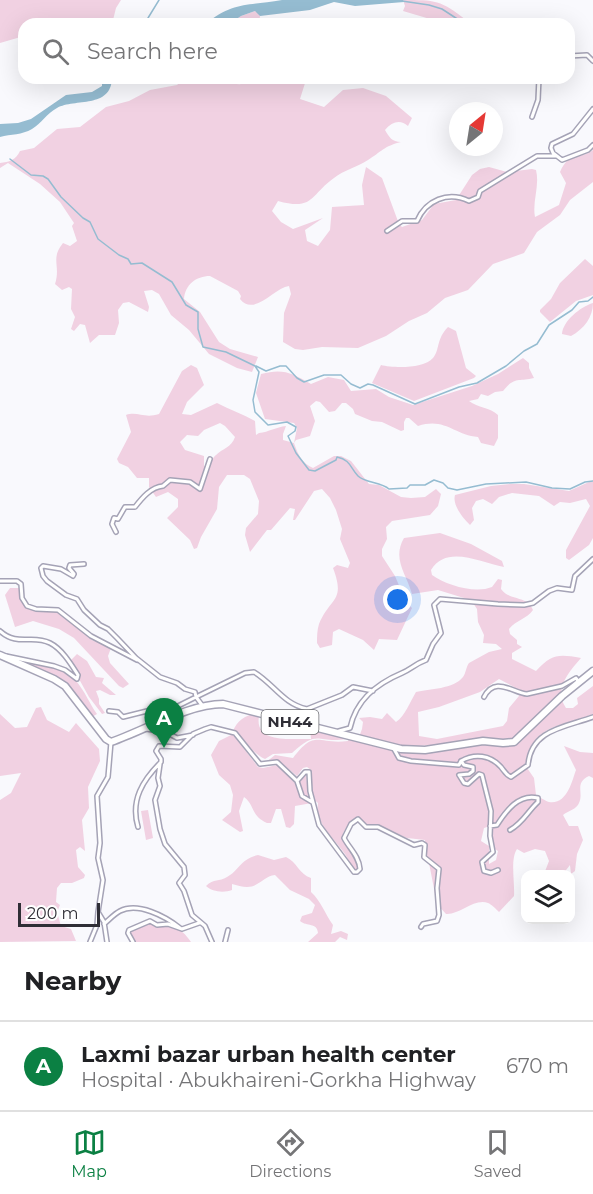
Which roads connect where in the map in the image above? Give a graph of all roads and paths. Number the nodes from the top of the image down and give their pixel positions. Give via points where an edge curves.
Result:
1 (575, 56) edge
2 (593, 61) edge
3 (539, 84) edge
4 (593, 109) edge
5 (532, 117) dead end
6 (593, 145) edge
7 (555, 156) junction
8 (387, 231) dead end
9 (210, 459) dead end
10 (116, 532) dead end
11 (593, 559) edge
12 (84, 564) dead end
13 (0, 581) edge
14 (0, 631) edge
15 (1, 656) edge
16 (139, 660) junction
17 (593, 671) edge
18 (578, 683) junction
19 (373, 691) junction
20 (196, 697) junction
21 (484, 697) dead end
22 (202, 705) junction
23 (109, 711) dead end
24 (593, 717) edge
25 (146, 729) junction
26 (331, 733) junction
27 (193, 734) junction
28 (111, 742) junction
29 (393, 748) junction
30 (461, 761) junction
31 (161, 762) junction
32 (297, 781) junction
33 (312, 802) junction
34 (490, 826) junction
35 (138, 827) dead end
36 (510, 830) dead end
37 (498, 870) dead end
38 (98, 912) junction
39 (199, 923) junction
40 (104, 924) junction
41 (421, 927) dead end
42 (182, 929) junction
43 (228, 930) dead end
44 (90, 942) edge
45 (107, 942) edge
46 (133, 942) edge
47 (212, 942) edge
48 (225, 942) edge

1 - 2 street via 587,55
3 - 5 street
4 - 7 street via 573,134 552,144
6 - 7 street via 565,160
7 - 8 street via 537,156 469,201 460,197 434,201 417,221 402,221
9 - 10 street via 200,489 190,482 170,480 158,486 135,507 125,507 118,519 114,518
11 - 19 street via 575,576 572,590 557,588 532,603 440,598 434,605 441,633 426,660 389,677
12 - 16 street via 70,565 73,576 55,568 41,568 47,581 76,599
13 - 16 street via 17,581 27,606 58,610 91,636
14 - 15 street via 17,640 51,643 73,667 77,679 54,666
15 - 28 main road via 65,686
16 - 20 street via 160,677 195,692
17 - 18 main road, NH44
18 - 21 street via 573,678 562,686 527,694 501,686
18 - 29 main road, NH44 via 514,742 483,741 425,750
19 - 20 street via 353,687 307,709 285,700 254,672
19 - 26 street via 364,698 350,728
20 - 22 street
20 - 23 street via 172,709 123,717
22 - 25 main road, NH44
22 - 26 main road, NH44 via 223,704
24 - 30 street via 548,731 529,755 528,765 511,777 493,760 470,756
25 - 27 street via 177,738
25 - 28 main road, NH44
26 - 29 main road, NH44
27 - 31 street via 180,747 159,746 156,751
27 - 32 street via 212,728 235,733 260,765 277,762
28 - 38 street via 108,777 97,796 98,858 103,879
29 - 30 street via 399,758 411,761 459,765
30 - 34 street via 472,767 469,774 459,775 464,783 482,775 491,811
31 - 35 street via 141,785 136,803
31 - 39 street via 155,800 160,829 165,844 184,867 178,883
32 - 33 street via 302,796
32 - 33 street via 309,772
33 - 41 street via 319,825 354,872 360,864 344,838 358,819 366,827 378,827 414,845 425,845 424,857 439,869 439,915 437,921
34 - 36 street via 496,825 508,807 528,797 538,798 521,823
34 - 37 street via 493,852 481,867 491,873
38 - 40 street
38 - 44 street
39 - 42 street
39 - 47 street via 205,926
40 - 42 street via 121,910 132,909 162,915
40 - 45 street
42 - 46 street via 150,921 129,930
43 - 48 street

